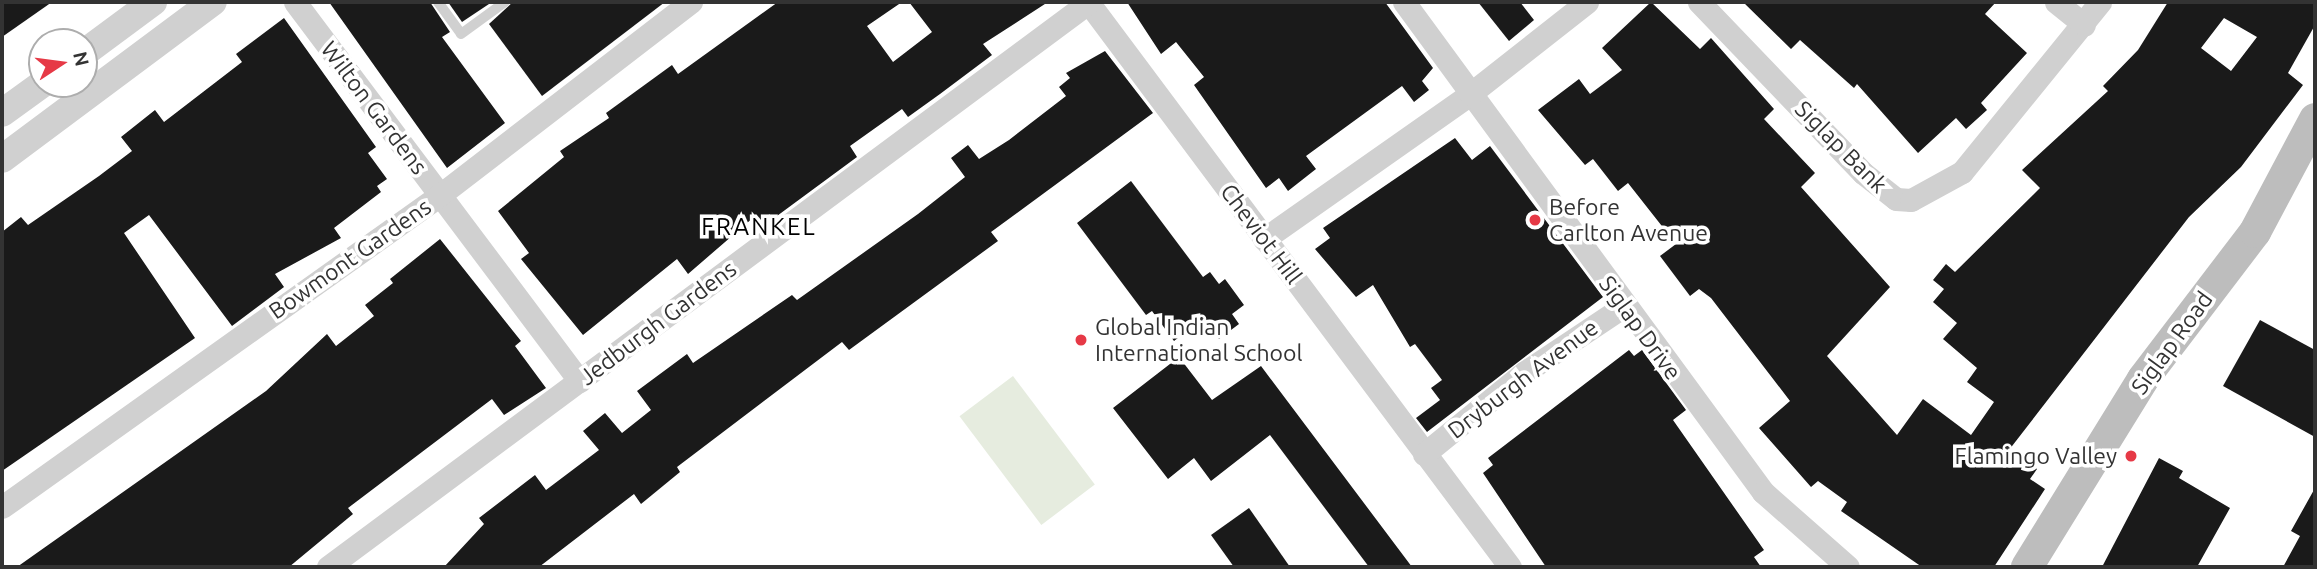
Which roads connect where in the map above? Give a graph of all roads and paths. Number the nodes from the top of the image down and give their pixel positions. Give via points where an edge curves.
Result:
1 (153, 2) edge
2 (214, 2) edge
3 (295, 2) edge
4 (438, 2) edge
5 (505, 2) edge
6 (691, 2) edge
7 (1088, 2) edge
8 (1404, 2) edge
9 (1587, 2) edge
10 (1699, 2) edge
11 (2056, 2) edge
12 (2099, 2) edge
13 (2084, 25) junction
14 (98, 43) edge
15 (28, 94) edge
16 (1470, 94) junction
17 (2, 113) edge
18 (2315, 119) edge
19 (2309, 146) edge
20 (2, 159) edge
21 (440, 195) junction
22 (1264, 239) junction
23 (1624, 306) junction
24 (580, 381) junction
25 (1424, 454) junction
26 (2, 507) edge
27 (328, 567) edge
28 (1510, 567) edge
29 (1848, 567) edge
30 (2027, 567) edge

1 - 14 street
2 - 20 street
3 - 21 street, Wilton Gardens
4 - 5 lane via 461,34
6 - 21 street, Bowmont Gardens
7 - 22 street, Cheviot Hill
7 - 24 street, Jedburgh Gardens
8 - 16 street, Siglap Drive
9 - 16 street
10 - 13 street, Siglap Bank via 1863,173 1896,199 1911,200 1962,172
11 - 13 street
12 - 13 street, Siglap Bank
15 - 17 street
16 - 22 street
16 - 23 street, Siglap Drive
18 - 19 main road, Siglap Road
19 - 30 main road, Siglap Road via 2255,232 2143,379
21 - 24 street, Wilton Gardens
21 - 26 street, Bowmont Gardens
22 - 25 street, Cheviot Hill
23 - 25 street, Dryburgh Avenue via 1525,372
23 - 29 street, Siglap Drive via 1762,492
24 - 27 street, Jedburgh Gardens
25 - 28 street, Cheviot Hill

